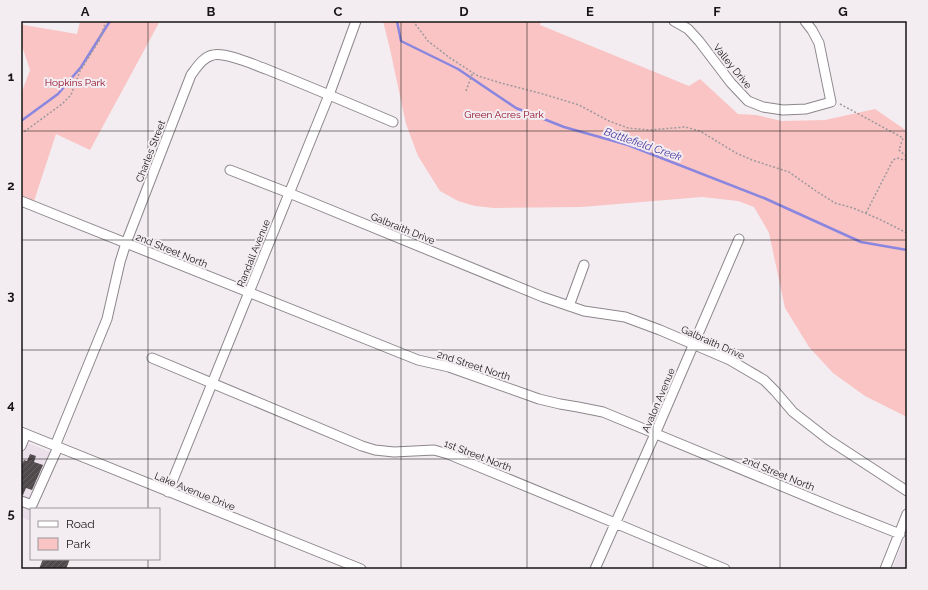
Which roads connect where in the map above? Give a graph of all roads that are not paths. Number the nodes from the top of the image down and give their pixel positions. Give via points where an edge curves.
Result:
1 (356, 21) edge
2 (674, 21) edge
3 (805, 21) edge
4 (329, 95) junction
5 (393, 122) dead end
6 (230, 170) dead end
7 (289, 193) junction
8 (21, 201) edge
9 (738, 239) dead end
10 (126, 243) junction
11 (584, 265) dead end
12 (249, 292) junction
13 (569, 306) junction
14 (693, 345) junction
15 (152, 358) dead end
16 (212, 384) junction
17 (23, 433) edge
18 (655, 434) junction
19 (21, 446) edge
20 (57, 446) junction
21 (907, 491) edge
22 (168, 492) junction
23 (21, 501) edge
24 (907, 514) edge
25 (615, 523) junction
26 (900, 534) junction
27 (362, 569) edge
28 (595, 569) edge
29 (725, 569) edge
30 (885, 569) edge

1 - 4 street, Randall Avenue
2 - 3 street, Valley Drive via 688,29 748,101 763,107 783,110 806,109 831,102 819,43
4 - 5 street, Charles Street
4 - 7 street, Randall Avenue
4 - 10 street, Charles Street via 224,55 213,55 204,59 191,75
6 - 7 street, Galbraith Drive
7 - 12 street, Randall Avenue
7 - 13 street, Galbraith Drive
8 - 10 street, 2nd Street North
9 - 14 street, Avalon Avenue
10 - 12 street, 2nd Street North
10 - 20 street, Charles Street via 107,319
11 - 13 street
12 - 16 street, Randall Avenue
12 - 18 street, 2nd Street North via 418,360 457,369 539,399 603,412
13 - 14 street, Galbraith Drive via 625,318
14 - 18 street, Avalon Avenue
14 - 21 street, Galbraith Drive via 730,360 764,380 792,412 829,440
15 - 16 street, 1st Street North
16 - 22 street, Randall Avenue
16 - 25 street, 1st Street North via 375,450 434,450 448,454
17 - 19 street
17 - 20 street, Lake Avenue Drive
18 - 25 street, Avalon Avenue
18 - 26 street, 2nd Street North
20 - 22 street, Lake Avenue Drive
20 - 23 street, Charles Street via 32,505
22 - 27 street, Lake Avenue Drive
24 - 26 street
25 - 28 street, Avalon Avenue
25 - 29 street, 1st Street North
26 - 30 street

